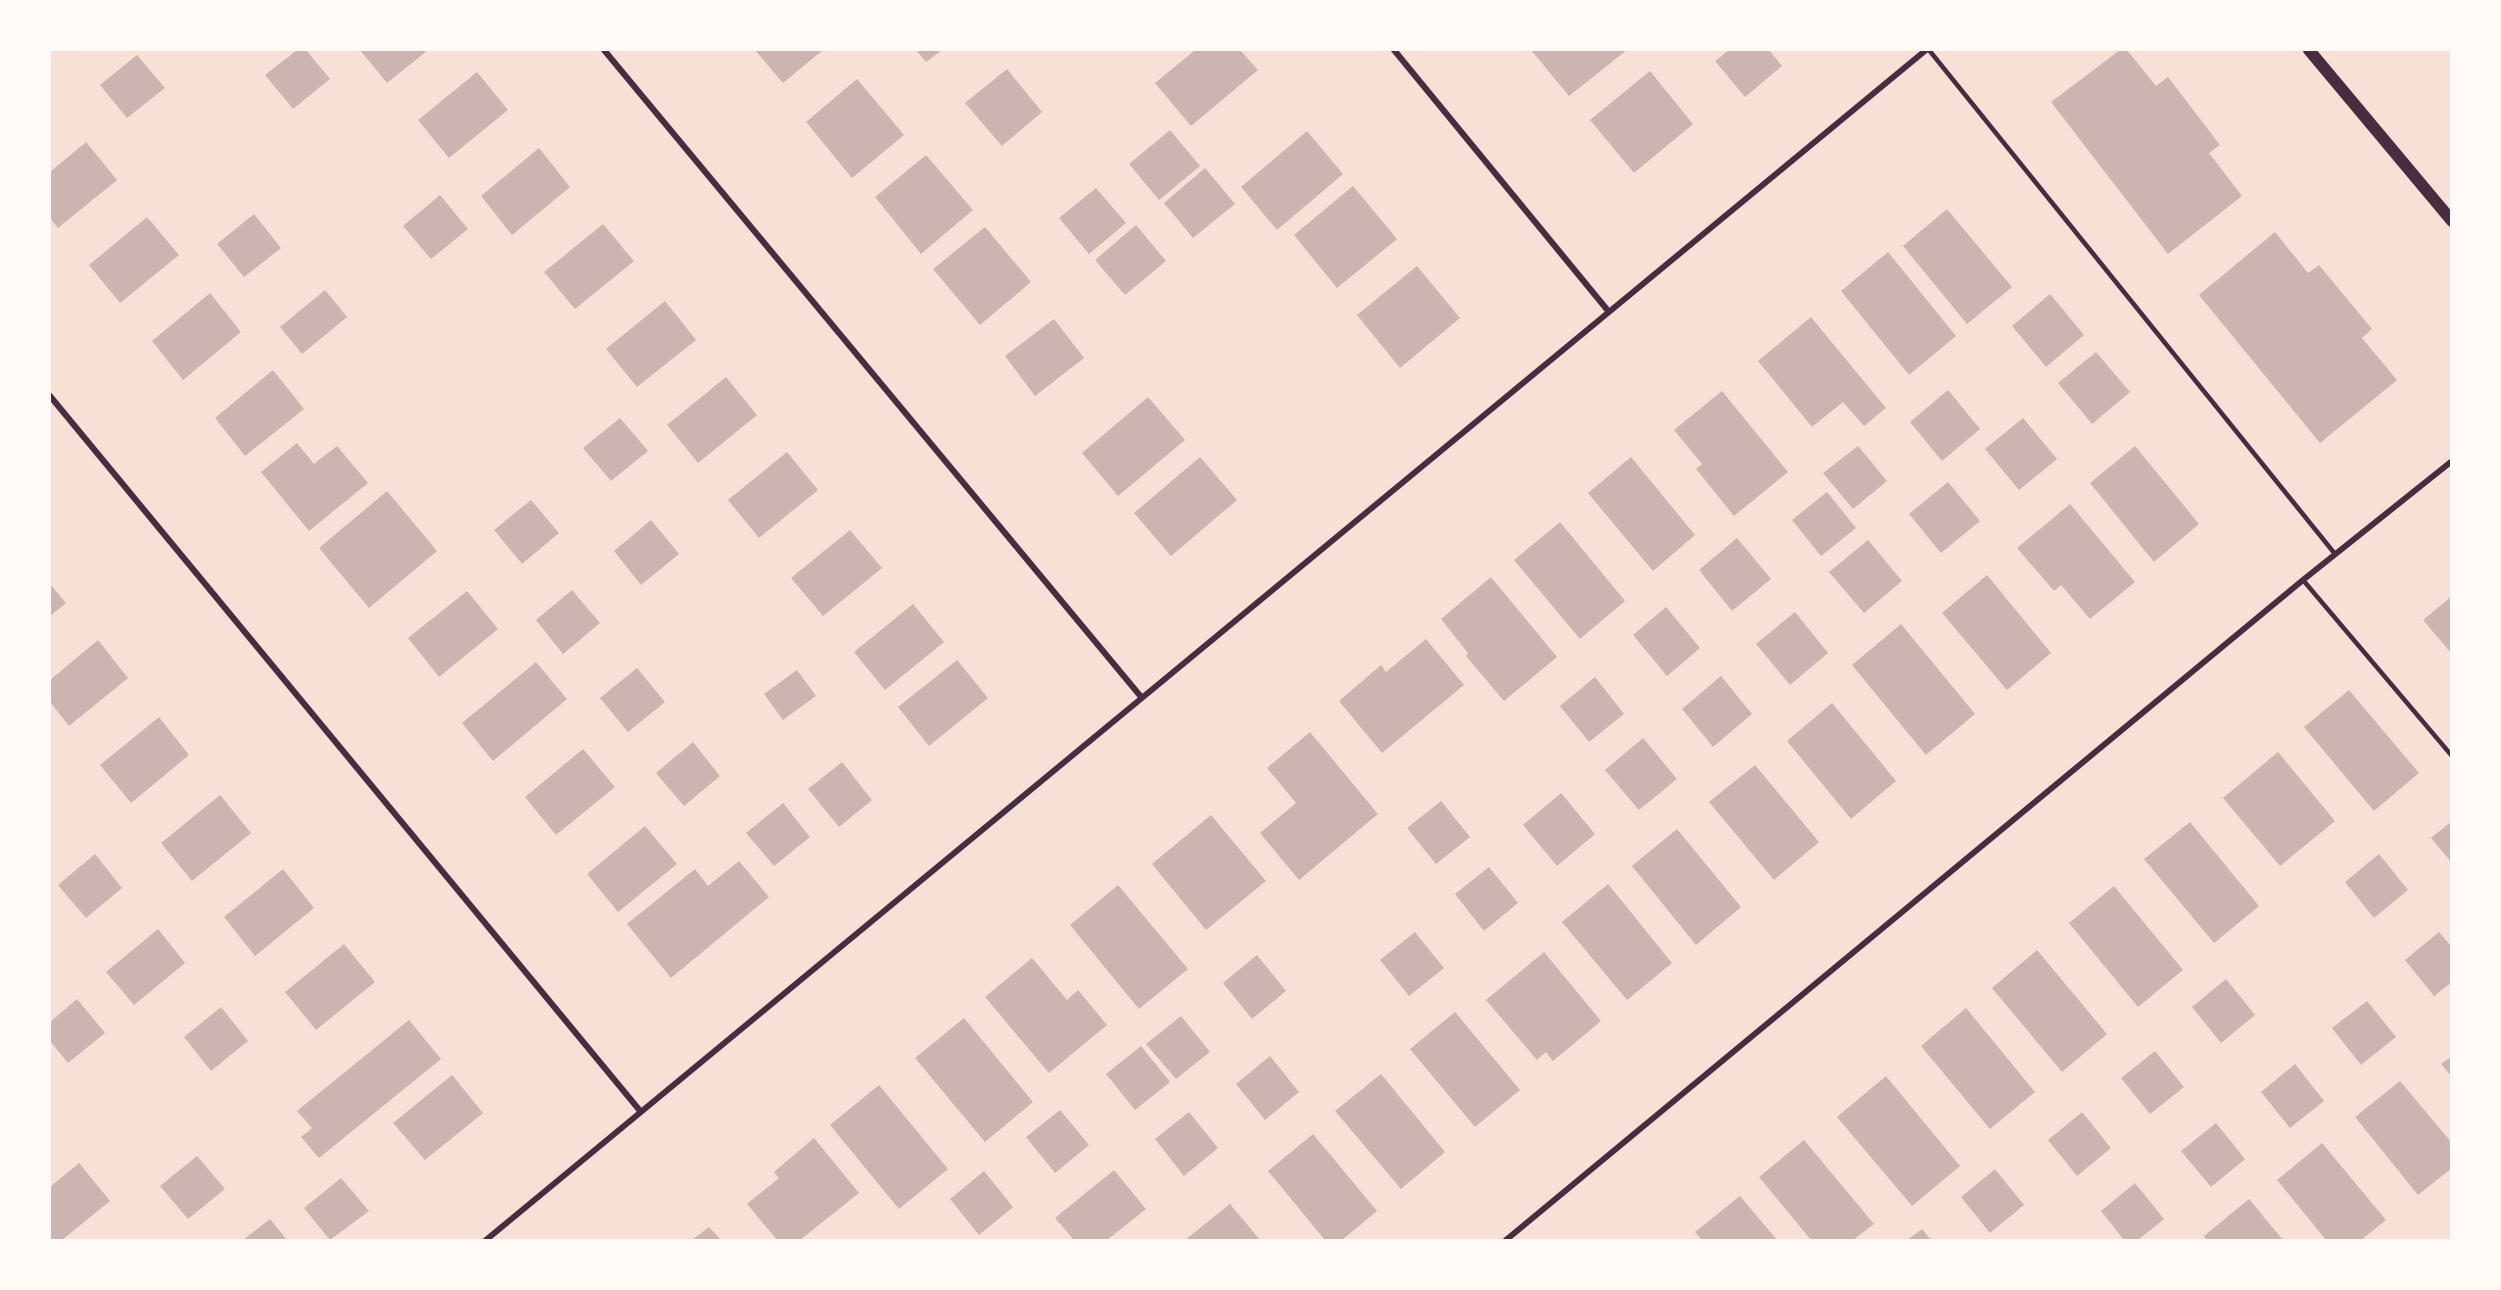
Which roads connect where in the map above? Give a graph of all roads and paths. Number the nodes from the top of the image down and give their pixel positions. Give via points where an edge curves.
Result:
1 (604, 50) edge
2 (1394, 50) edge
3 (1928, 50) edge
4 (2309, 50) edge
5 (2451, 220) edge
6 (1609, 312) junction
7 (50, 396) edge
8 (2451, 461) edge
9 (2336, 554) junction
10 (2303, 580) junction
11 (1142, 698) junction
12 (2451, 756) edge
13 (641, 1112) junction
14 (486, 1240) edge
15 (1506, 1240) edge

1 - 11 street
2 - 6 street
3 - 6 street
3 - 9 lane
4 - 5 main road
6 - 11 street
7 - 13 street
8 - 9 street
9 - 10 street
10 - 12 lane
10 - 15 street
11 - 13 street
13 - 14 street

